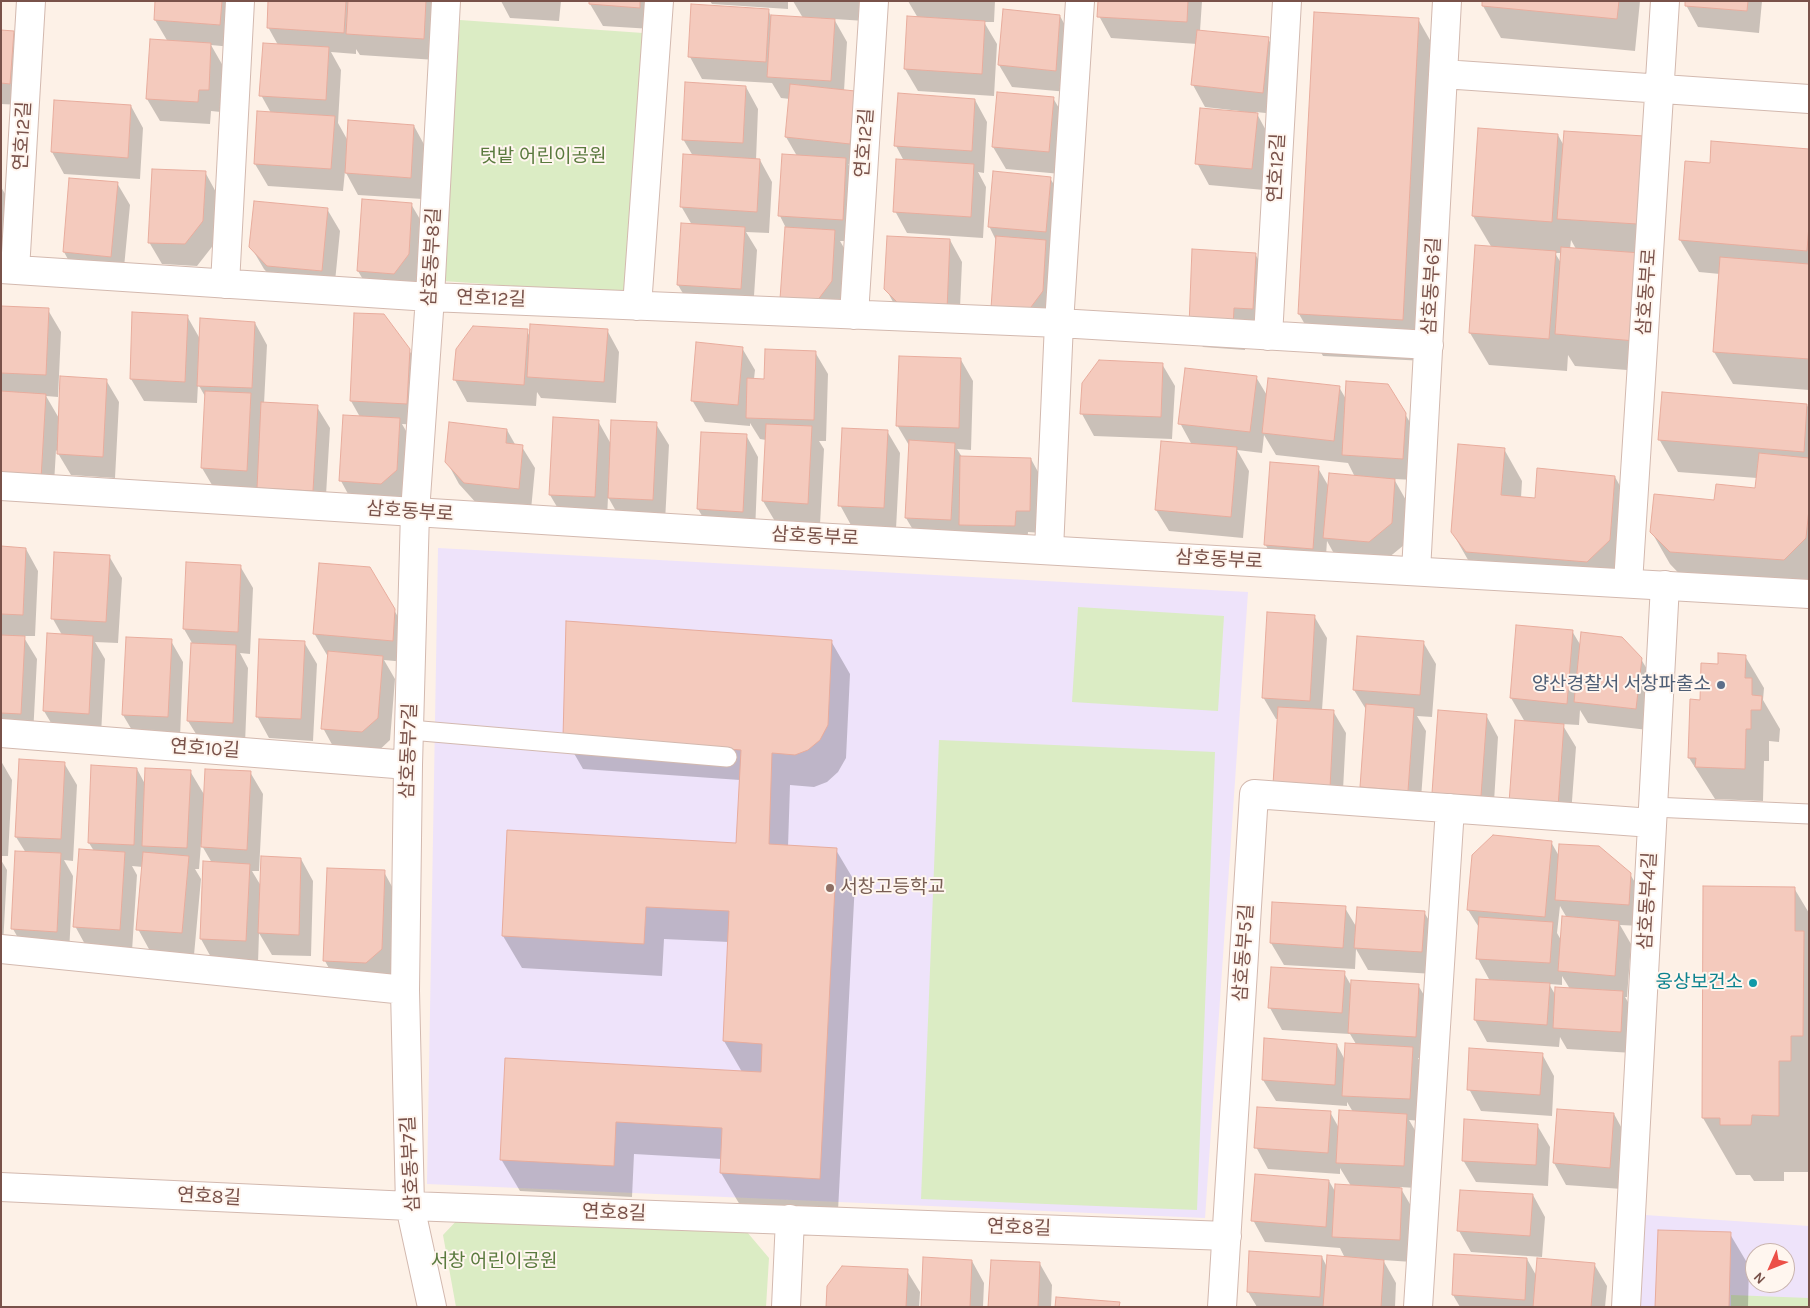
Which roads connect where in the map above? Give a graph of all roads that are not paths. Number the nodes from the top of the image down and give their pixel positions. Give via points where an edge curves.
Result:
1 (31, 1) edge
2 (240, 1) edge
3 (446, 1) edge
4 (659, 1) edge
5 (874, 1) edge
6 (1080, 1) edge
7 (1287, 1) edge
8 (1447, 1) edge
9 (1665, 1) edge
10 (1443, 74) junction
11 (1661, 90) junction
12 (1809, 99) edge
13 (8, 270) edge
14 (224, 284) junction
15 (430, 297) junction
16 (638, 306) junction
17 (854, 315) junction
18 (1059, 323) junction
19 (1268, 336) junction
20 (1429, 345) junction
21 (1, 486) edge
22 (415, 512) junction
23 (1049, 550) junction
24 (1416, 571) junction
25 (1628, 583) junction
26 (1665, 585) junction
27 (1809, 594) edge
28 (410, 730) junction
29 (1, 733) edge
30 (727, 756) dead end
31 (408, 764) junction
32 (1450, 808) junction
33 (1809, 814) edge
34 (1652, 815) junction
35 (1, 949) edge
36 (405, 990) junction
37 (1, 1187) edge
38 (410, 1206) junction
39 (790, 1219) junction
40 (1227, 1236) junction
41 (432, 1307) edge
42 (786, 1307) edge
43 (1222, 1307) edge
44 (1418, 1307) edge
45 (1626, 1307) edge

1 - 13 street, 연호12길
2 - 14 street
3 - 15 street, 삼호동부8길
4 - 16 street
5 - 17 street, 연호12길
6 - 18 street
7 - 19 street, 연호12길
8 - 10 street, 삼호동부6길
9 - 11 street, 삼호동부로
10 - 11 street
10 - 20 street, 삼호동부6길
11 - 12 street
11 - 25 street, 삼호동부로
13 - 14 street, 연호12길
14 - 15 street, 연호12길
15 - 16 street, 연호12길
15 - 22 street, 삼호동부8길
16 - 17 street, 연호12길
17 - 18 street, 연호12길
18 - 19 street, 연호12길
18 - 23 street
19 - 20 street, 연호12길
20 - 24 street, 삼호동부6길
21 - 22 street, 삼호동부로
22 - 23 street, 삼호동부로
22 - 28 street, 삼호동부7길
23 - 24 street, 삼호동부로
24 - 25 street, 삼호동부로
25 - 26 street, 삼호동부로
26 - 27 street, 삼호동부로
26 - 34 street, 삼호동부4길
28 - 30 lane
28 - 31 street, 삼호동부7길
29 - 31 street, 연호10길
31 - 36 street, 삼호동부7길
32 - 34 street, 삼호동부5길
32 - 40 street, 삼호동부5길 via 1254,794
32 - 44 street
33 - 34 lane
34 - 45 street, 삼호동부4길
35 - 36 street
36 - 38 street, 삼호동부7길
37 - 38 street, 연호8길
38 - 39 street, 연호8길
38 - 41 street, 삼호동부7길
39 - 40 street, 연호8길
39 - 42 street
40 - 43 street, 삼호동부5길

